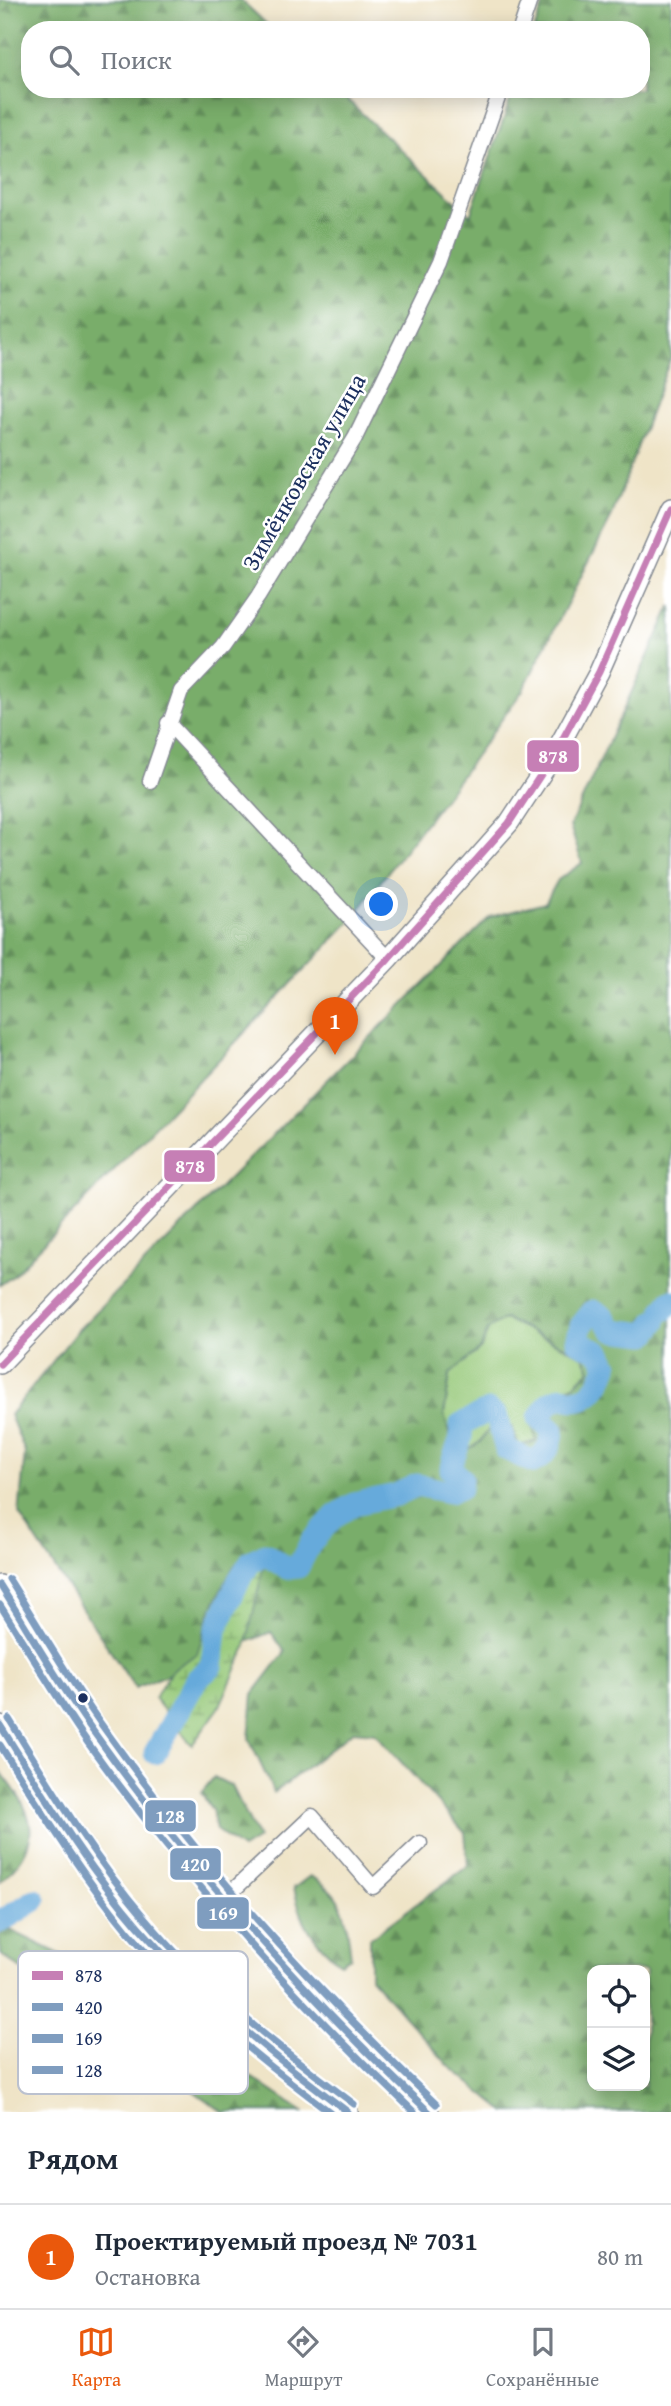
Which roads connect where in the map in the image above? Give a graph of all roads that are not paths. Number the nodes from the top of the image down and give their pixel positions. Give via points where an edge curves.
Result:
1 (530, 0) edge
2 (523, 21) edge
3 (497, 98) edge
4 (671, 509) edge
5 (168, 723) junction
6 (150, 781) dead end
7 (388, 959) junction
8 (0, 1364) edge
9 (0, 1585) edge
10 (0, 1725) edge
11 (420, 1843) dead end
12 (225, 1899) junction
13 (162, 1951) edge
14 (248, 2034) edge
15 (348, 2112) edge
16 (429, 2112) edge

1 - 2 street
3 - 5 street, Зимёнковская улица via 441,261 355,438 258,597 223,647 181,691
4 - 7 main road via 599,672 555,753 509,823
5 - 6 street, Зимёнковская улица
5 - 7 street
7 - 8 main road
9 - 12 main road via 110,1754
10 - 13 main road via 113,1894
11 - 12 street via 373,1886 312,1816
12 - 16 main road via 379,2065
14 - 15 main road

